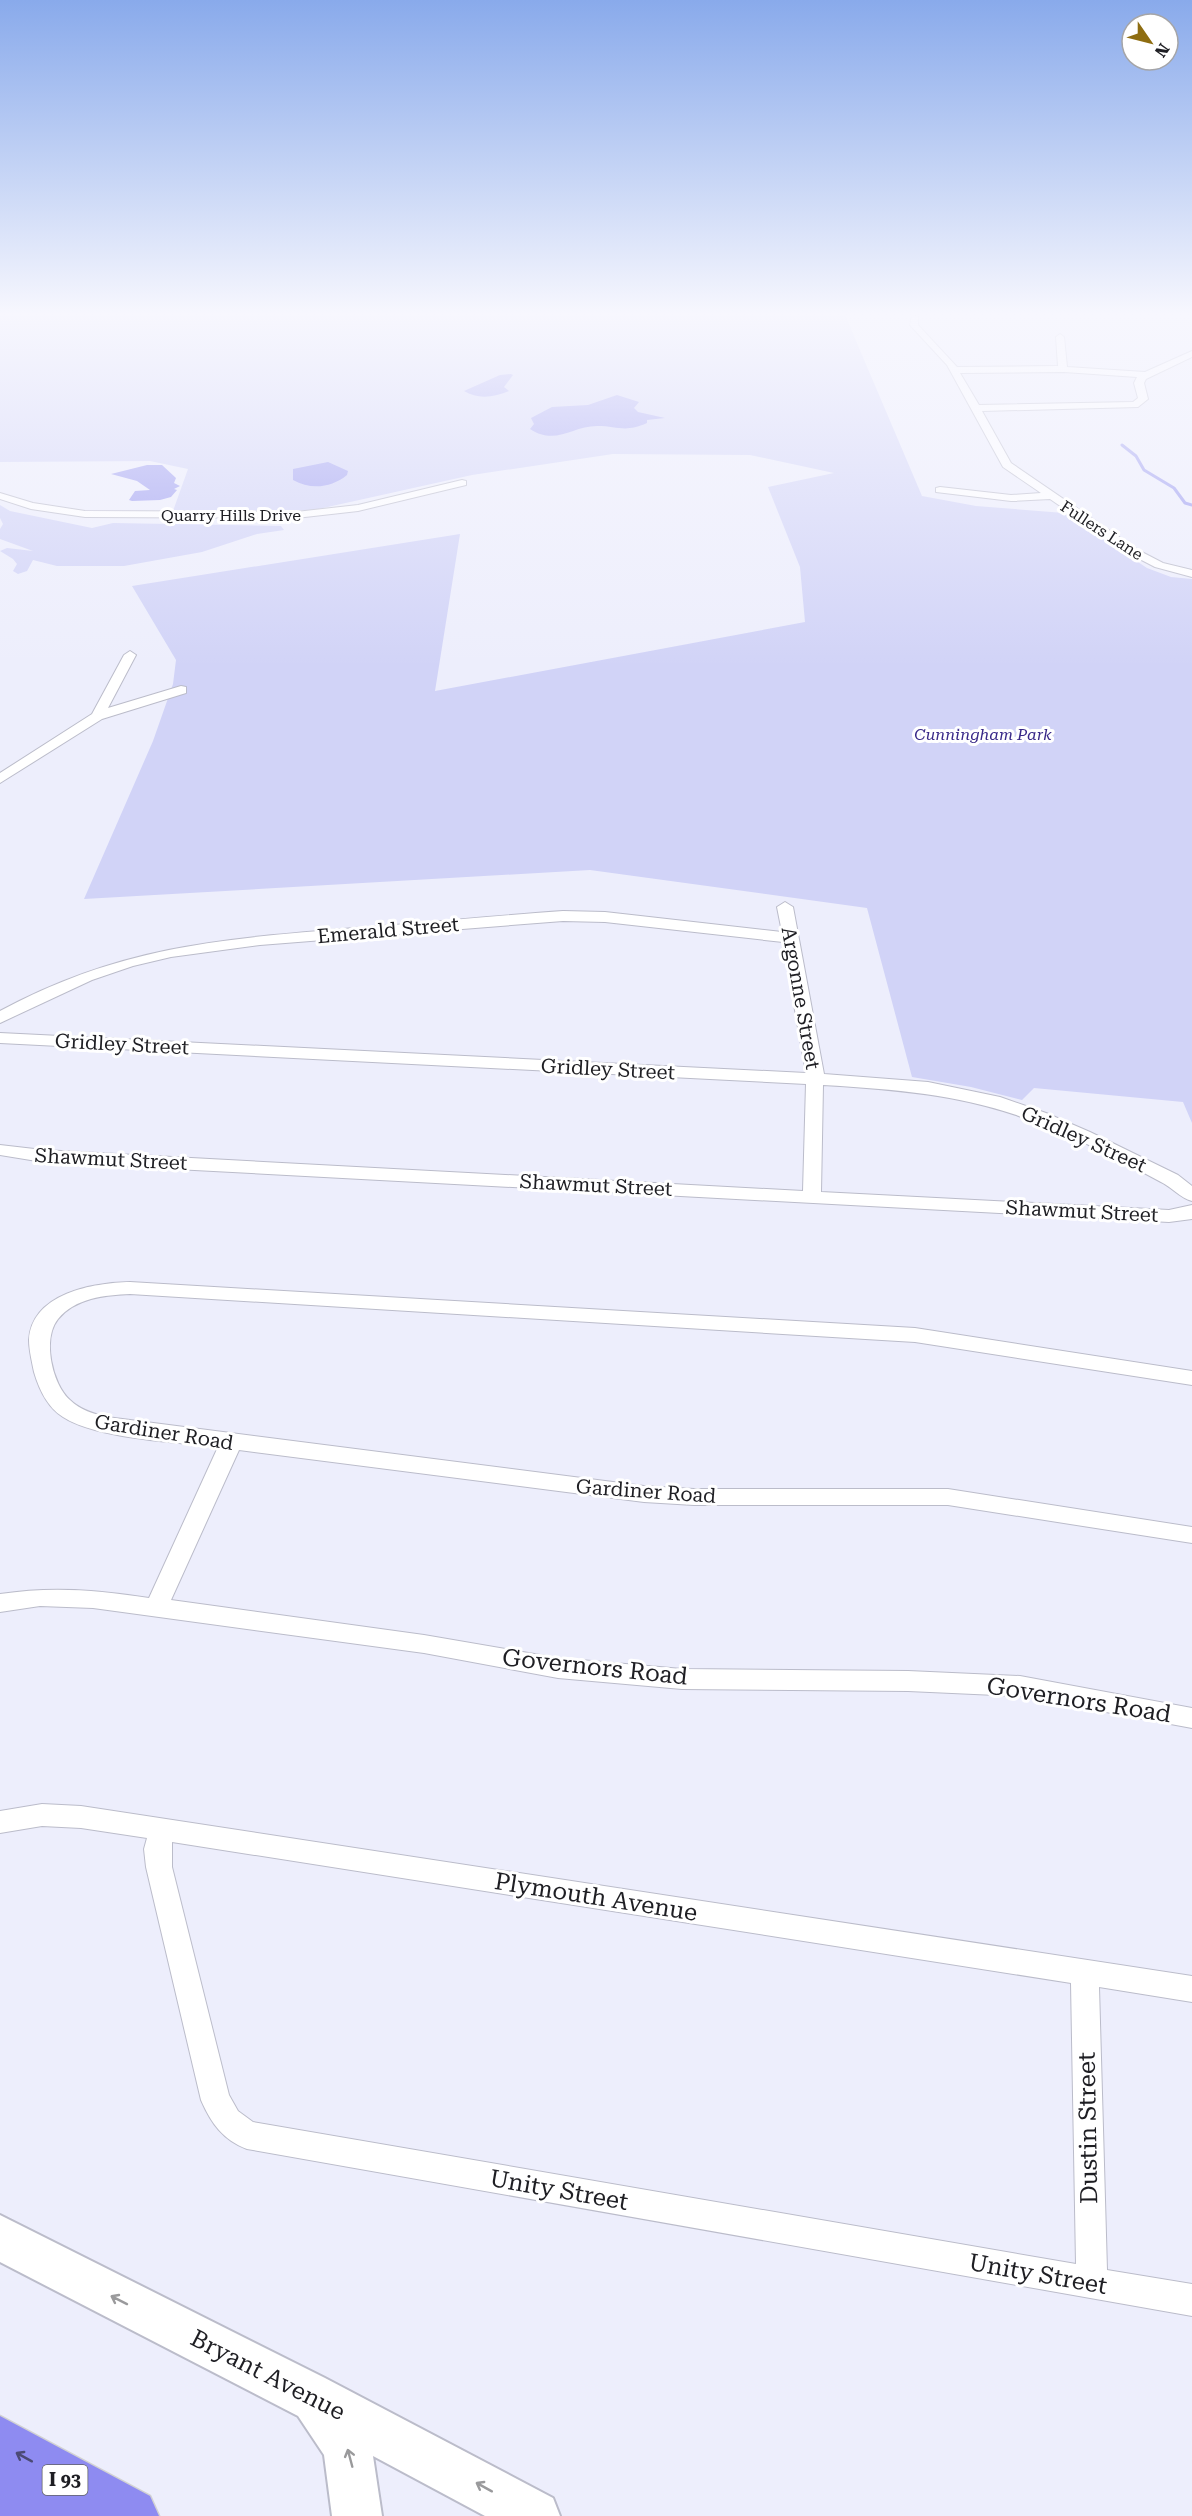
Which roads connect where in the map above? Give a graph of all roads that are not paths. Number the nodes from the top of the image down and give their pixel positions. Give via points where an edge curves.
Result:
1 (988, 431) edge
2 (462, 483) dead end
3 (940, 490) dead end
4 (0, 496) edge
5 (1049, 496) junction
6 (1192, 574) edge
7 (129, 656) dead end
8 (181, 690) dead end
9 (98, 716) junction
10 (74, 733) junction
11 (66, 748) dead end
12 (0, 778) edge
13 (785, 907) dead end
14 (789, 938) junction
15 (0, 1018) edge
16 (0, 1038) edge
17 (816, 1079) junction
18 (0, 1150) edge
19 (1192, 1195) edge
20 (812, 1197) junction
21 (1192, 1212) edge
22 (1192, 1378) edge
23 (231, 1443) junction
24 (1192, 1535) edge
25 (0, 1604) edge
26 (156, 1608) junction
27 (1192, 1718) edge
28 (0, 1822) edge
29 (163, 1830) junction
30 (1085, 1973) junction
31 (1192, 1989) edge
32 (0, 2238) edge
33 (1092, 2283) junction
34 (1192, 2300) edge
35 (308, 2395) junction
36 (0, 2444) edge
37 (0, 2488) edge
38 (49, 2516) edge
39 (130, 2516) edge
40 (357, 2516) edge
41 (535, 2516) edge

1 - 5 street via 1008,465
2 - 4 street, Quarry Hills Drive via 358,508 286,515 85,514 31,506
3 - 5 street, Fullers Lane via 1011,498
5 - 6 street, Fullers Lane via 1147,560
7 - 9 street
8 - 9 street
9 - 10 street
10 - 11 street
10 - 12 street
13 - 14 street, Argonne Street
14 - 15 street, Emerald Street via 605,917 563,916 225,943 159,954 90,974
14 - 17 street, Argonne Street
16 - 17 street, Gridley Street
17 - 19 street, Gridley Street via 924,1087 994,1100 1091,1140 1171,1179
17 - 20 street, Argonne Street
18 - 20 street, Shawmut Street via 43,1156
20 - 21 street, Shawmut Street via 1170,1216
22 - 23 street, Gardiner Road via 894,1334 130,1288 80,1295 59,1307 46,1322 39,1337 45,1374 50,1392 63,1407 84,1419 107,1425
23 - 24 street, Gardiner Road via 662,1496 948,1497
23 - 26 street
25 - 26 street, Governors Road via 58,1597
26 - 27 street, Governors Road via 424,1644 558,1668 682,1679 1020,1686
28 - 29 street, Plymouth Avenue via 61,1814
29 - 30 street, Plymouth Avenue
29 - 33 street, Unity Street via 157,1849 159,1867 216,2100 228,2121 247,2134
30 - 31 street, Plymouth Avenue
30 - 33 street, Dustin Street
35 -> 32 main road, Bryant Avenue
33 - 34 street, Unity Street
40 -> 35 main road via 348,2450 327,2414
41 -> 35 main road, Bryant Avenue
39 -> 36 highway, I 93
37 - 38 highway, I 93

